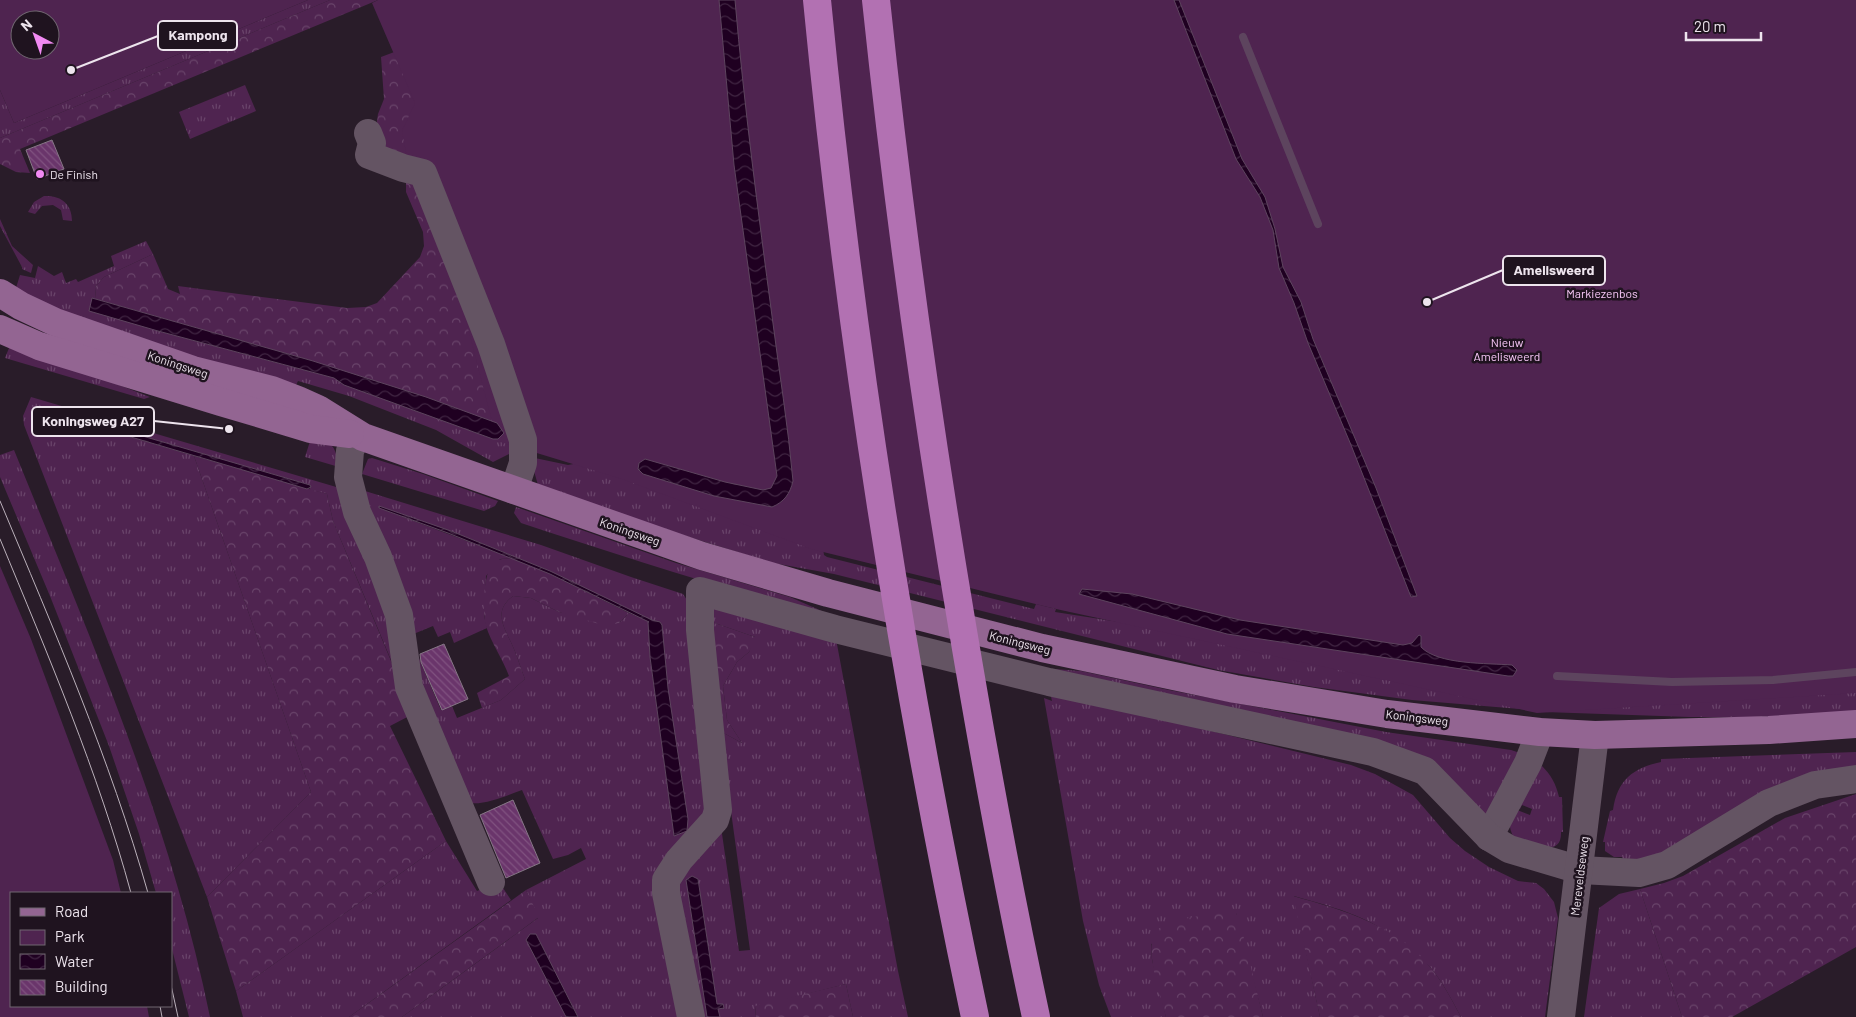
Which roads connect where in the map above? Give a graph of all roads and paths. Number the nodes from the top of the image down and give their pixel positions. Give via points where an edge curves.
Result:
1 (817, 0) edge
2 (876, 0) edge
3 (368, 133) dead end
4 (0, 292) edge
5 (0, 329) edge
6 (356, 435) junction
7 (514, 490) junction
8 (1856, 724) edge
9 (1540, 732) junction
10 (1595, 735) junction
11 (1856, 779) edge
12 (1489, 837) junction
13 (1580, 870) junction
14 (491, 882) dead end
15 (691, 1017) edge
16 (975, 1017) edge
17 (1036, 1017) edge
18 (1561, 1017) edge

1 - 16 highway via 844,240 874,455 926,773
2 - 17 highway via 933,446 984,752
3 - 7 street via 372,143 369,155 423,173 491,344 523,440 522,464
4 - 6 main road, Koningsweg via 47,319 193,370 272,390 318,409
5 - 6 main road, Koningsweg via 39,346 311,428
6 - 7 main road, Koningsweg
6 - 14 street via 350,451 348,477 357,512 378,557 398,615 409,687
7 - 9 main road, Koningsweg via 702,556 828,593 1042,648 1235,689 1387,714
8 - 10 main road, Koningsweg
9 - 10 main road, Koningsweg
9 - 12 street via 1528,763
10 - 13 street, Mereveldseweg
11 - 13 street via 1815,785 1769,803 1667,865 1639,872
12 - 13 street via 1509,850
12 - 15 street via 1425,771 1373,752 1049,682 835,629 700,591 700,630 718,810 715,820 666,880
13 - 18 street, Mereveldseweg

